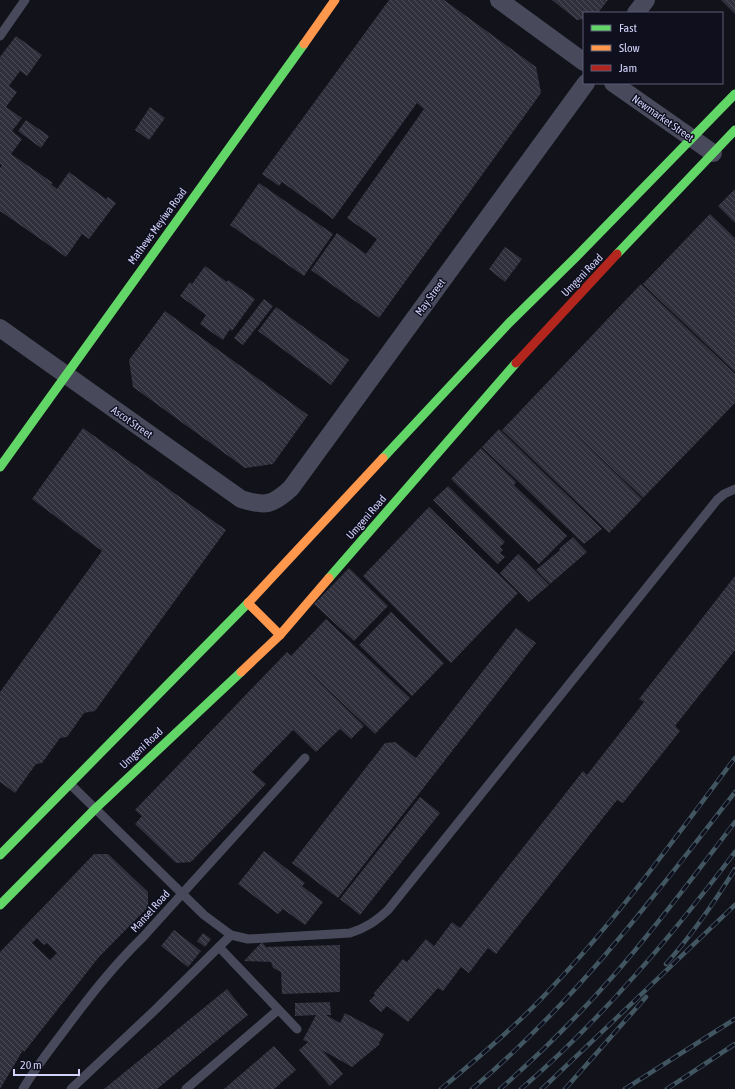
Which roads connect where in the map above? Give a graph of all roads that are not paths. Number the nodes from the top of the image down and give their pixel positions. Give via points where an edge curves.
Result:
1 (25, 0) edge
2 (335, 0) edge
3 (499, 0) edge
4 (646, 0) edge
5 (637, 12) edge
6 (0, 36) edge
7 (583, 61) edge
8 (585, 84) edge
9 (614, 84) edge
10 (735, 94) edge
11 (735, 130) edge
12 (692, 138) junction
13 (712, 154) junction
14 (0, 328) edge
15 (64, 374) junction
16 (0, 467) edge
17 (735, 489) edge
18 (268, 504) joint
19 (248, 603) junction
20 (280, 635) junction
21 (305, 758) dead end
22 (70, 784) junction
23 (96, 808) junction
24 (0, 855) edge
25 (182, 894) junction
26 (0, 905) edge
27 (231, 935) junction
28 (219, 947) junction
29 (278, 1010) junction
30 (297, 1029) dead end
31 (76, 1087) edge
32 (23, 1089) edge
33 (186, 1089) edge

1 - 6 lane
2 - 15 main road, Mathews Meyiwa Road
3 - 7 street
4 - 5 street
8 - 18 street, May Street via 299,478 282,497
9 - 12 street, Newmarket Street
10 - 12 main road, Umgeni Road
11 - 13 main road, Umgeni Road
12 - 13 street, Newmarket Street
12 - 19 main road, Umgeni Road via 626,211 512,325
13 - 20 main road, Umgeni Road via 529,341
14 - 15 street, Ascot Street
15 - 16 main road, Mathews Meyiwa Road
15 - 18 street, Ascot Street via 242,499 257,504
17 - 27 lane via 724,494 707,512 388,910 376,921 350,933 248,939
19 - 20 main road
19 - 22 main road, Umgeni Road
20 - 23 main road, Umgeni Road
21 - 25 lane, Mansel Road
22 - 23 lane
22 - 24 main road, Umgeni Road
23 - 25 lane
23 - 26 main road, Umgeni Road
25 - 27 lane
25 - 32 lane, Mansel Road via 120,960 81,1007
27 - 28 lane
28 - 29 lane
28 - 31 lane
29 - 30 lane
29 - 33 lane

